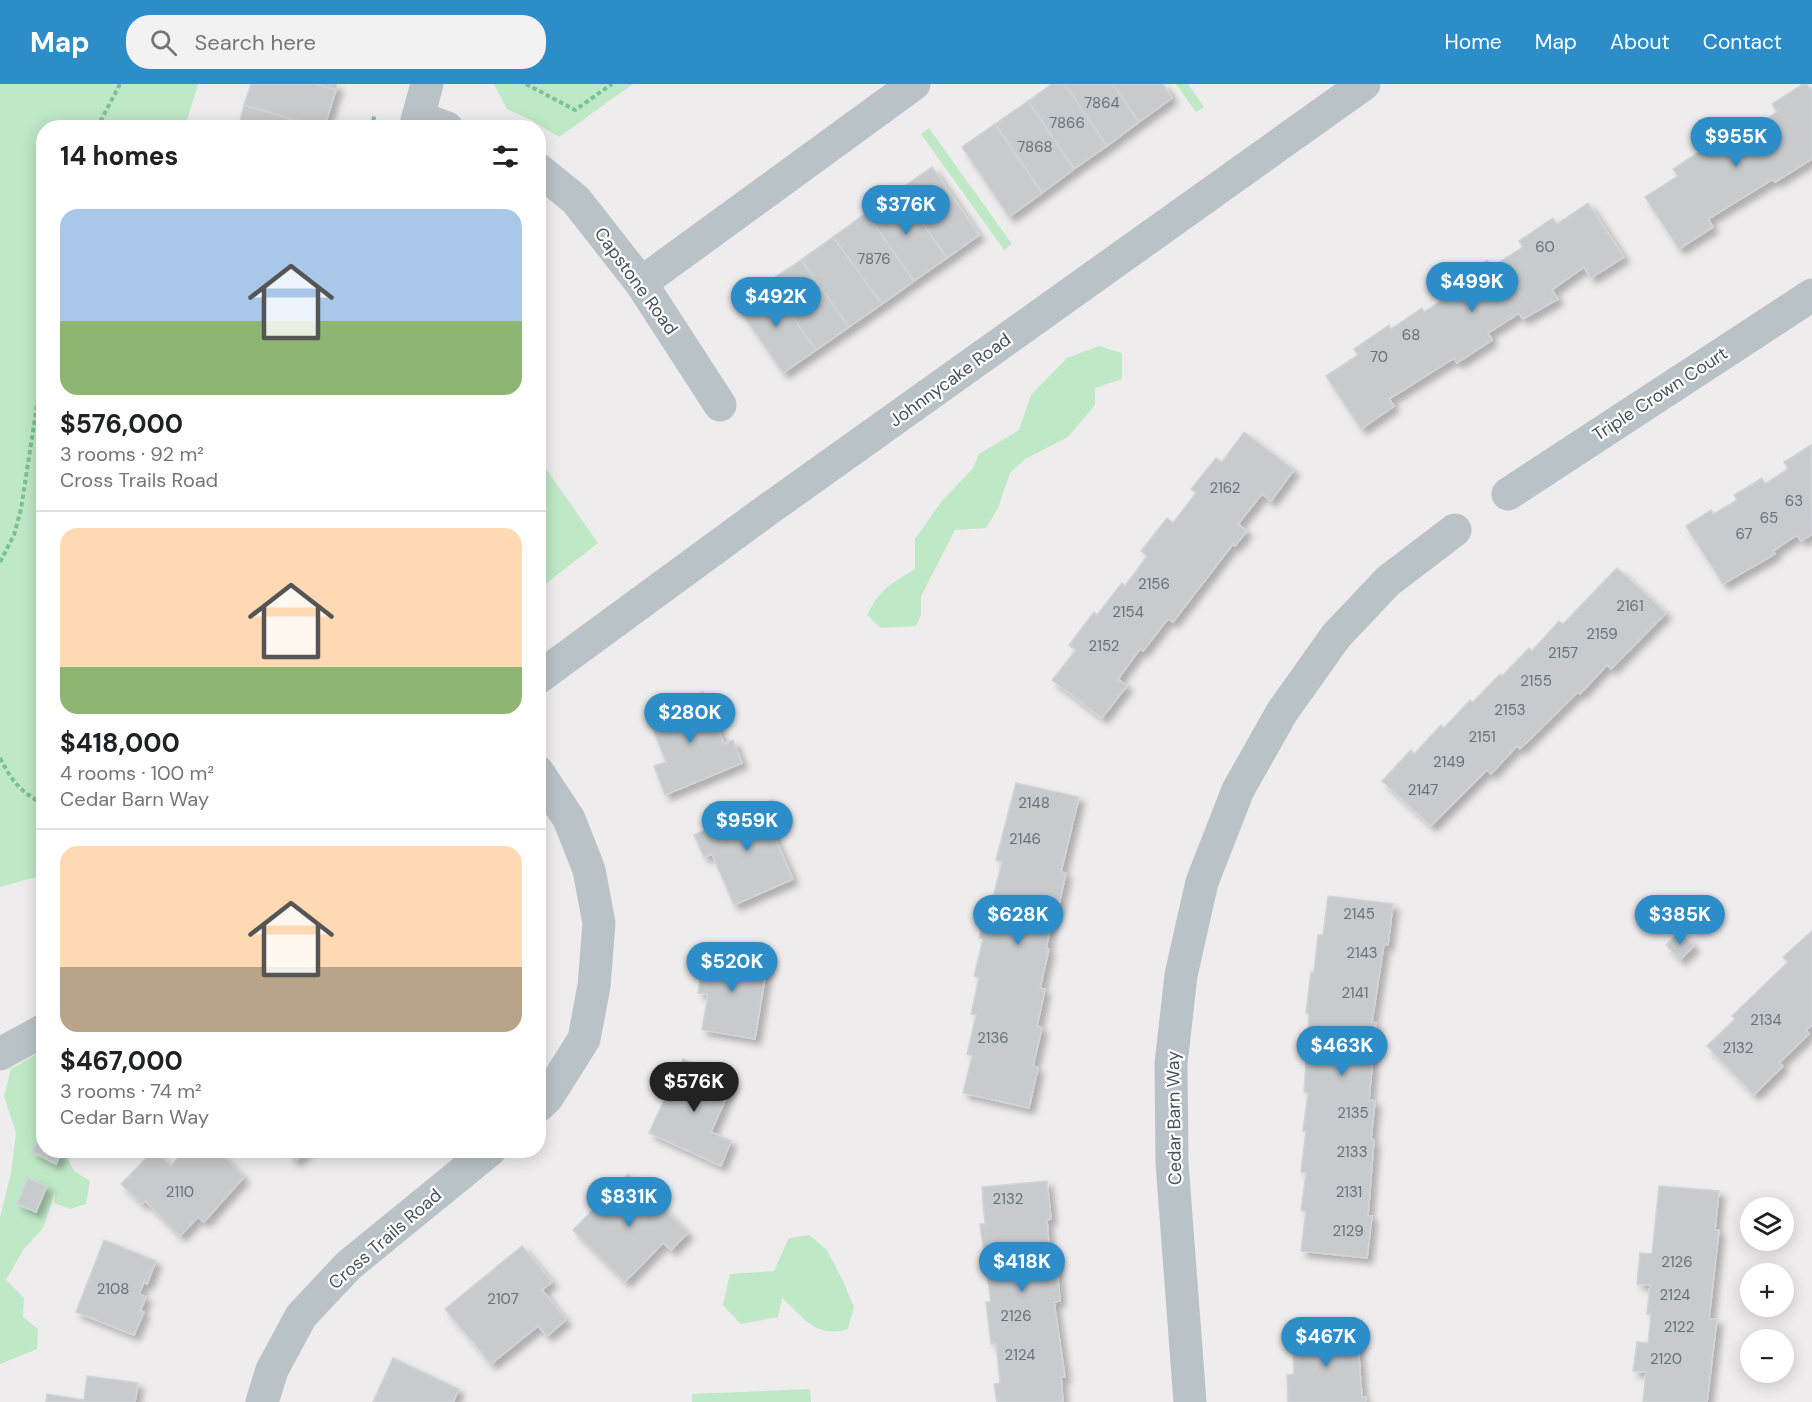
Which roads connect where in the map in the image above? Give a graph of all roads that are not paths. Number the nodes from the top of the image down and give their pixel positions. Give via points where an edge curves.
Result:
1 (427, 84) edge
2 (914, 84) edge
3 (1364, 84) edge
4 (427, 120) edge
5 (546, 176) edge
6 (640, 283) junction
7 (1812, 295) edge
8 (720, 405) dead end
9 (1508, 494) dead end
10 (1455, 530) dead end
11 (546, 672) edge
12 (546, 784) edge
13 (36, 1034) edge
14 (0, 1054) edge
15 (546, 1099) edge
16 (480, 1158) edge
17 (262, 1402) edge
18 (1190, 1402) edge

1 - 4 street
2 - 6 street
3 - 11 street, Johnnycake Road
5 - 6 street, Capstone Road via 576,200
6 - 8 street, Capstone Road
7 - 9 street, Triple Crown Court
10 - 18 street, Cedar Barn Way via 1388,581 1335,636 1282,712 1238,790 1202,882 1180,975 1170,1064 1172,1163
12 - 15 street via 569,819 589,870 599,923 594,986 584,1039
13 - 14 street
16 - 17 street, Cross Trails Road via 350,1265 301,1316 272,1370

